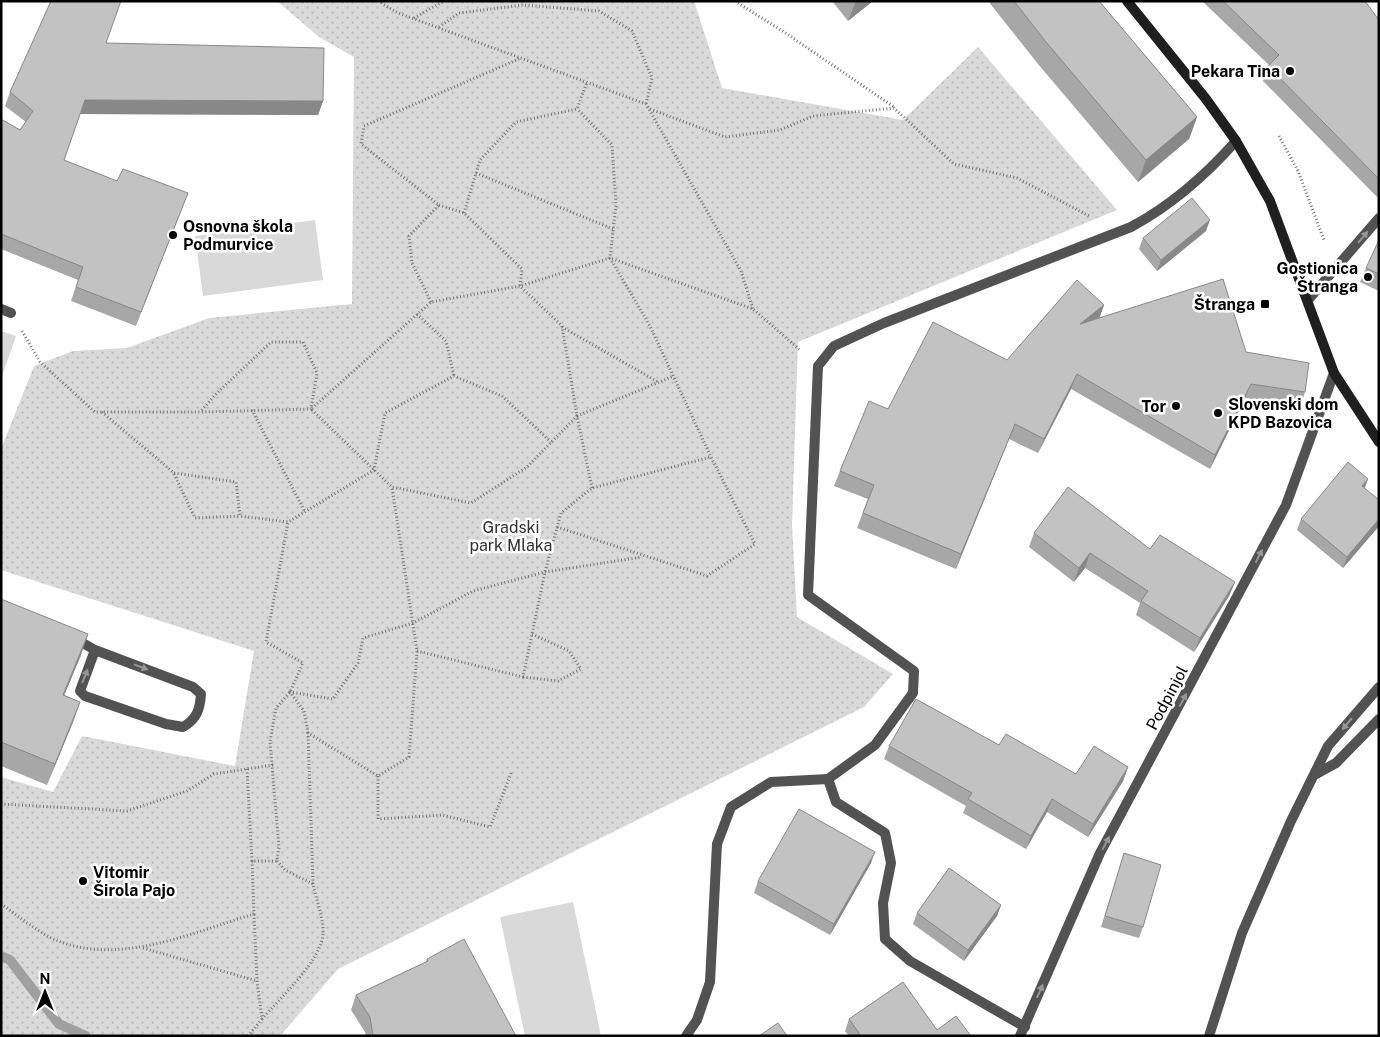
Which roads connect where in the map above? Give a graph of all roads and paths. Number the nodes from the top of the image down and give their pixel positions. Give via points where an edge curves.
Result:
1 (378, 1) edge
2 (444, 1) edge
3 (735, 1) edge
4 (1127, 1) edge
5 (414, 18) junction
6 (439, 27) junction
7 (521, 58) junction
8 (587, 82) junction
9 (646, 104) junction
10 (894, 108) junction
11 (576, 109) junction
12 (649, 109) junction
13 (1279, 136) dead end
14 (1236, 141) junction
15 (476, 173) junction
16 (439, 205) junction
17 (464, 213) junction
18 (1379, 218) edge
19 (613, 229) junction
20 (1117, 232) junction
21 (1324, 240) dead end
22 (610, 258) junction
23 (520, 286) junction
24 (1308, 300) junction
25 (431, 302) junction
26 (753, 309) junction
27 (6, 311) edge
28 (417, 314) junction
29 (562, 326) junction
30 (818, 366) junction
31 (1334, 373) junction
32 (454, 376) junction
33 (674, 376) junction
34 (658, 382) junction
35 (311, 409) junction
36 (252, 410) junction
37 (102, 412) junction
38 (200, 412) junction
39 (576, 416) junction
40 (551, 442) junction
41 (1379, 442) edge
42 (711, 457) junction
43 (374, 470) junction
44 (174, 473) junction
45 (392, 487) junction
46 (592, 488) junction
47 (305, 512) junction
48 (240, 516) junction
49 (288, 522) junction
50 (557, 528) junction
51 (643, 557) junction
52 (545, 572) junction
53 (413, 623) junction
54 (66, 633) edge
55 (532, 634) junction
56 (95, 650) junction
57 (418, 651) junction
58 (523, 677) junction
59 (1379, 687) edge
60 (290, 692) junction
61 (1379, 719) edge
62 (308, 733) junction
63 (273, 765) junction
64 (247, 769) junction
65 (512, 770) dead end
66 (1316, 774) junction
67 (378, 776) junction
68 (828, 779) junction
69 (1, 804) edge
70 (252, 861) junction
71 (277, 861) junction
72 (313, 884) junction
73 (1, 904) edge
74 (254, 914) junction
75 (143, 947) junction
76 (257, 981) junction
77 (262, 1019) junction
78 (1022, 1031) edge
79 (248, 1036) edge
80 (686, 1036) edge
81 (1209, 1036) edge

1 - 5 path
2 - 5 path
3 - 10 path
4 - 14 main road via 1206,98
5 - 6 path
6 - 7 path
6 - 9 path via 459,13 523,5 599,12 632,31 652,78
7 - 8 path
7 - 16 path via 364,126 361,144
8 - 9 path
8 - 11 path
9 - 12 path
10 - 12 path via 813,116 780,130 725,137
10 - 20 path via 954,164 1017,178
11 - 15 path via 516,122 480,160
11 - 19 path via 612,145 616,205
12 - 26 path via 741,271
13 - 21 path via 1298,171
14 - 20 street via 1214,166 1160,212
14 - 24 main road via 1270,201
15 - 17 path
15 - 19 path
16 - 17 path
16 - 25 path via 410,236 412,263
17 - 23 path via 522,269
24 -> 18 street
19 - 22 path
20 - 30 street via 834,346
22 - 23 path
22 - 26 path
22 - 33 path via 650,326
23 - 25 path
23 - 29 path
24 - 31 main road
25 - 28 path
26 - 30 path
27 - 37 path via 40,362 95,412
28 - 32 path via 446,341
28 - 35 path
29 - 34 path
29 - 39 path
30 - 68 street via 808,595 914,671 913,692 875,744
31 - 41 main road
78 -> 31 street, Podpinjol via 1100,853 1286,506
32 - 40 path via 502,396
32 - 43 path via 385,413
33 - 34 path
33 - 42 path
34 - 39 path
35 - 36 path
35 - 38 path via 317,373 303,342 271,342
35 - 43 path
36 - 38 path
36 - 47 path
37 - 38 path
37 - 44 path
39 - 40 path
39 - 46 path
40 - 45 path via 527,467 471,503
42 - 46 path
42 - 51 path via 755,544 707,576
43 - 45 path
43 - 47 path
44 - 48 path via 195,518
44 - 48 path via 236,482
45 - 53 path
46 - 50 path via 561,513
47 - 49 path
48 - 49 path
49 - 60 path via 266,642 303,663
50 - 51 path
50 - 52 path
51 - 52 path
52 - 53 path via 473,591
52 - 55 path
53 - 57 path
53 - 60 path via 363,638 358,663 333,699
54 - 56 street
55 - 58 path
55 - 58 path via 569,651 581,669 558,681
56 -> 56 street via 193,688 201,694 200,707 193,721 184,727 166,724 85,696 80,691 81,684
57 - 58 path
57 - 67 path via 409,757
59 -> 66 street via 1328,746
60 - 62 path via 304,711
60 - 63 path via 276,708 270,742
61 - 66 street via 1336,763
62 - 67 path
62 - 72 path
63 - 64 path
63 - 71 path via 279,847
64 - 69 path via 214,774 187,791 127,811
64 - 70 path
65 - 67 path via 490,827 442,815 378,819
66 - 81 street via 1291,821 1242,933
68 - 78 street via 836,802 886,833 892,863 883,903 885,939 910,961
68 - 80 street via 771,782 731,807 717,844 710,982 697,1020
70 - 71 path
70 - 74 path
71 - 72 path via 285,870
72 - 77 path via 323,933 320,947
73 - 75 path via 50,937 89,949
74 - 75 path
74 - 76 path
75 - 76 path
76 - 77 path
77 - 79 path

